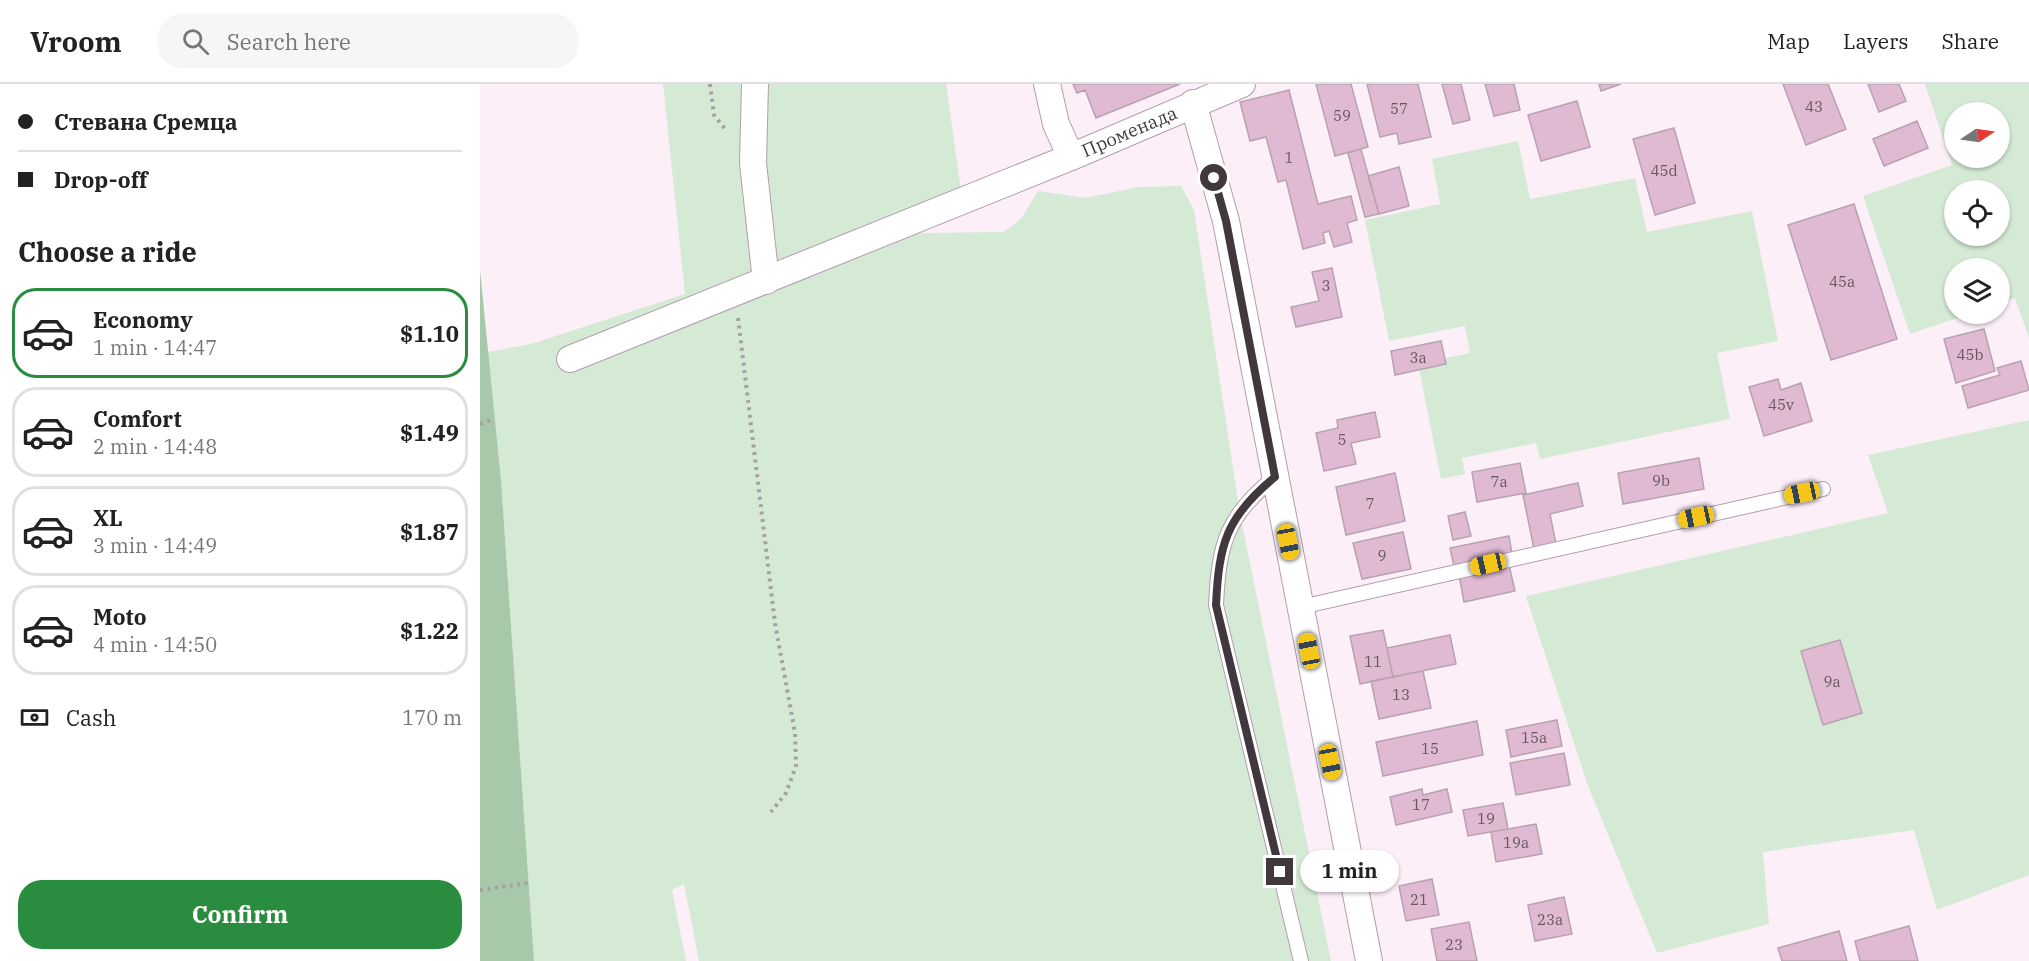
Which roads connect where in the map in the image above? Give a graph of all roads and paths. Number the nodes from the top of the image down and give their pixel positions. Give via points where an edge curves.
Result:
1 (755, 84) edge
2 (1047, 84) edge
3 (1242, 84) edge
4 (1193, 103) junction
5 (1071, 157) junction
6 (766, 281) junction
7 (735, 293) junction
8 (570, 360) dead end
9 (494, 419) dead end
10 (480, 424) edge
11 (1275, 477) junction
12 (1823, 489) dead end
13 (1301, 607) junction
14 (771, 812) dead end
15 (528, 883) dead end
16 (480, 890) edge
17 (1300, 961) edge
18 (1369, 961) edge

1 - 6 street via 753,163
2 - 5 street, Променада via 1056,124
3 - 4 street, Променада
4 - 5 street, Променада
4 - 11 street via 1226,221
5 - 6 street
6 - 7 street
7 - 8 street
7 - 14 path via 776,623 795,733 796,766 786,793
9 - 10 path
11 - 13 street
11 - 17 lane via 1257,492 1230,526 1218,563 1216,605
12 - 13 lane
13 - 18 street
15 - 16 path

